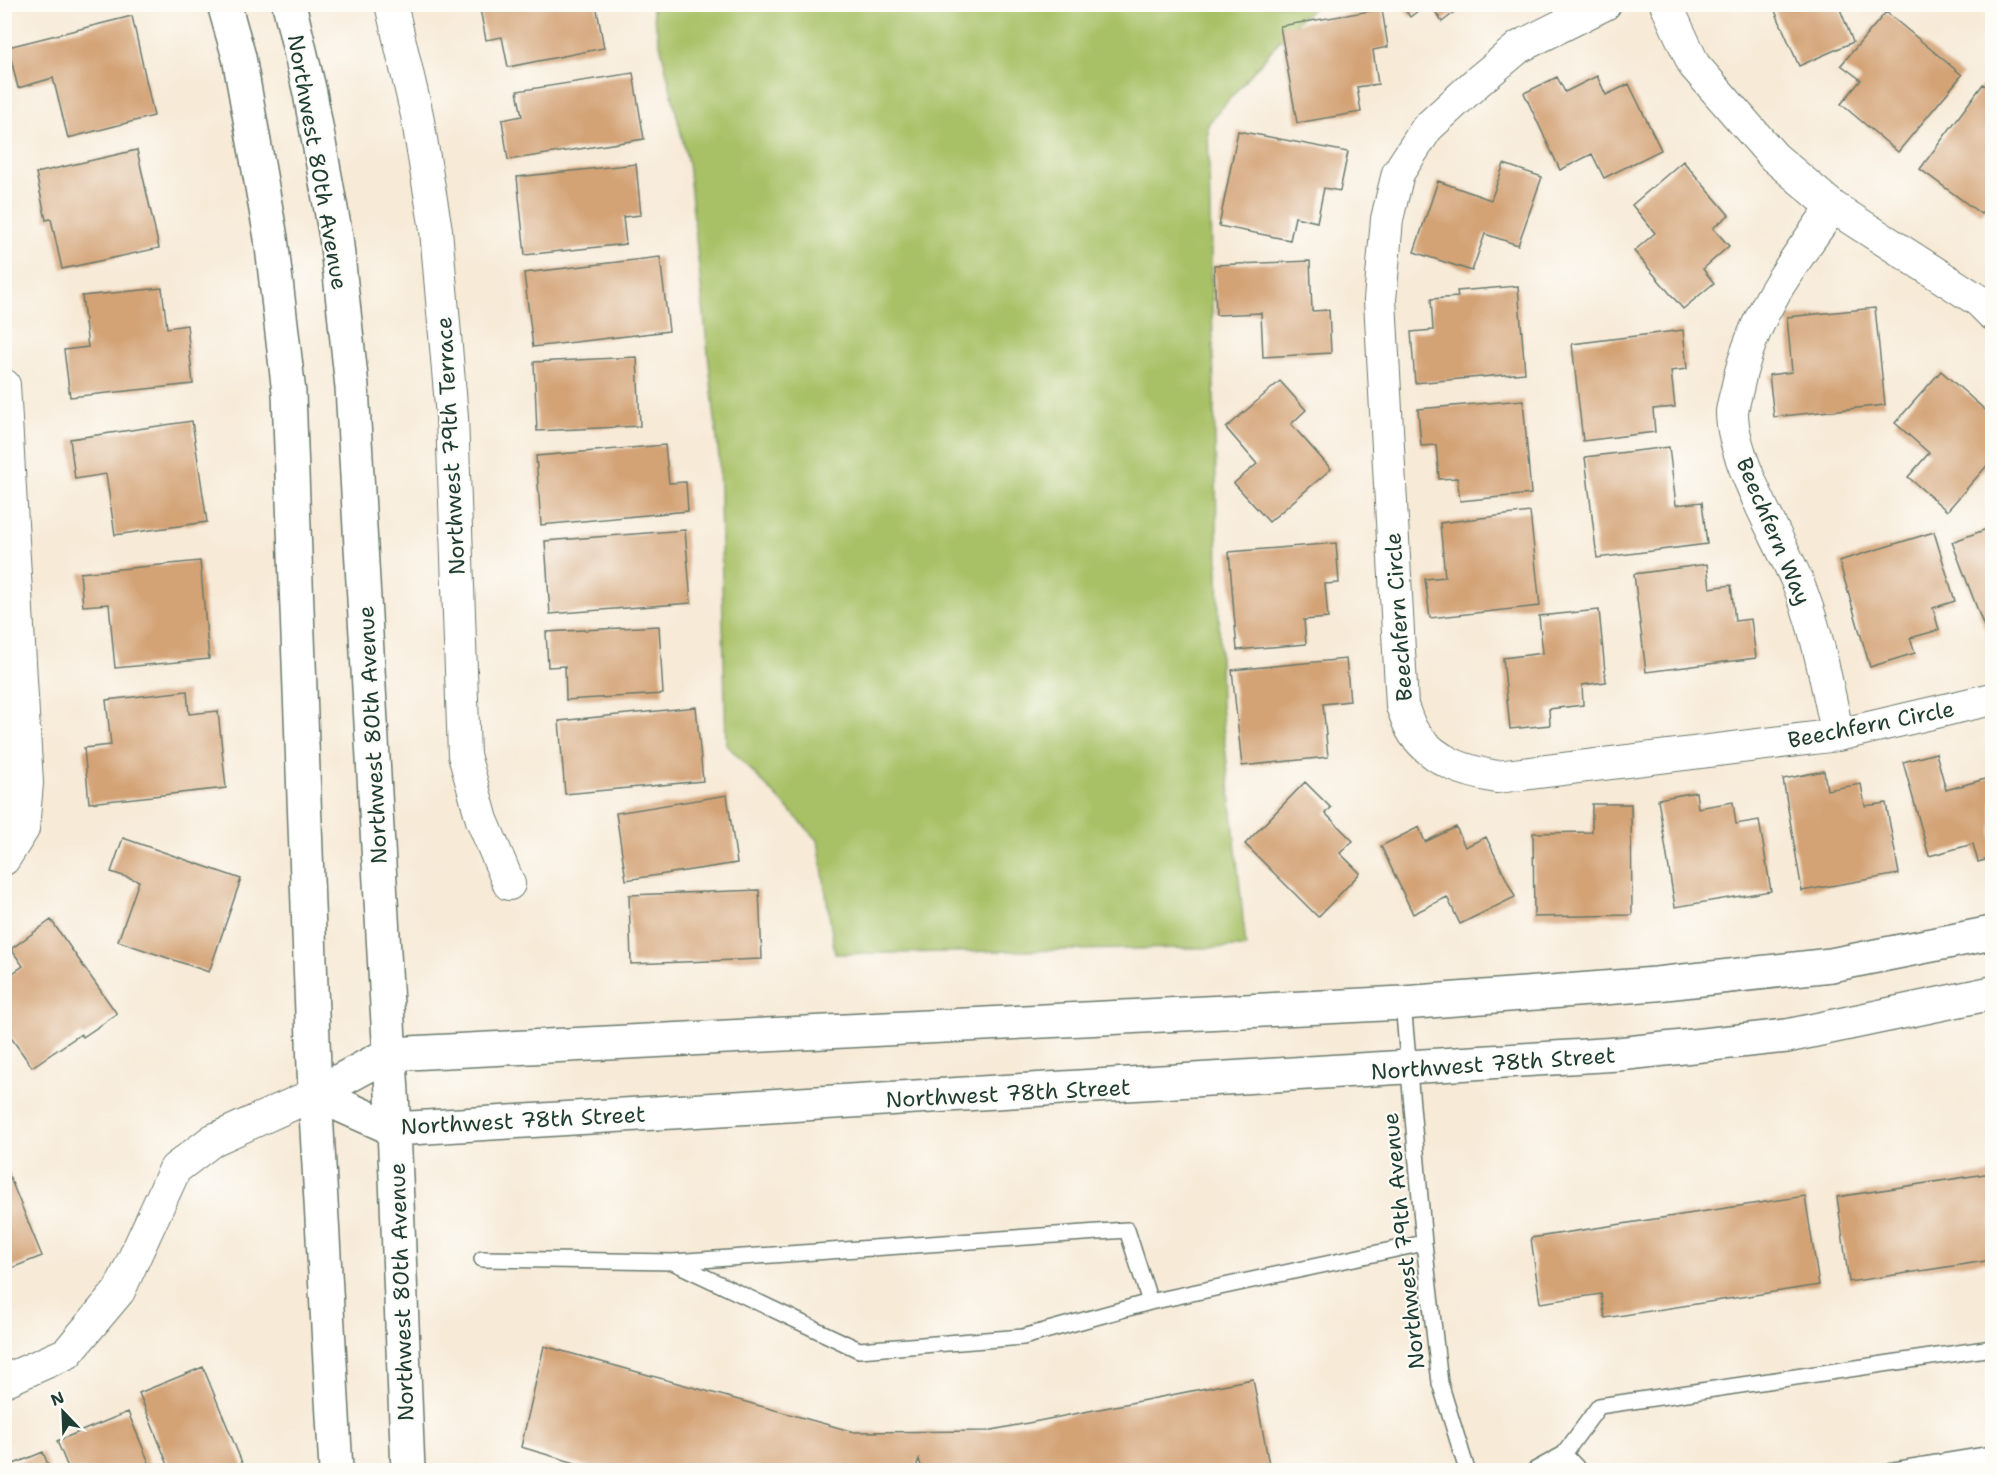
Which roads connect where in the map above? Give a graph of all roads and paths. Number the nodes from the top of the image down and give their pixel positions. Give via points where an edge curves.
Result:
1 (224, 4) edge
2 (289, 4) edge
3 (391, 4) edge
4 (1605, 4) edge
5 (1666, 4) edge
6 (1833, 207) junction
7 (1992, 314) edge
8 (4, 386) edge
9 (1992, 699) edge
10 (1838, 735) junction
11 (4, 859) edge
12 (509, 884) dead end
13 (1992, 933) edge
14 (1992, 993) edge
15 (1403, 1003) junction
16 (389, 1054) junction
17 (1408, 1069) junction
18 (315, 1094) junction
19 (394, 1129) junction
20 (1424, 1243) junction
21 (482, 1259) dead end
22 (673, 1262) junction
23 (1150, 1302) junction
24 (1992, 1348) edge
25 (4, 1381) edge
26 (1564, 1454) junction
27 (1992, 1455) edge
28 (336, 1470) edge
29 (408, 1470) edge
30 (1467, 1470) edge
31 (1534, 1470) edge
32 (1579, 1470) edge
33 (1894, 1470) edge

1 - 18 street via 238,57 271,238 289,393
2 - 16 street, Northwest 80th Avenue via 336,237 352,387
3 - 12 street, Northwest 79th Terrace via 417,115 436,230 452,417 464,755 482,820
4 - 10 street, Beechfern Circle via 1519,47 1427,128 1398,174 1387,219 1380,300 1402,706 1414,735 1437,755 1464,771 1497,777
5 - 6 street via 1694,65 1774,157
6 - 7 street via 1979,301
6 - 10 street, Beechfern Way via 1783,275 1760,316 1742,364 1732,412 1741,456 1814,629
8 - 11 street via 27,783 23,829
9 - 10 street, Beechfern Circle
13 - 15 street via 1831,965 1656,984
14 - 17 street, Northwest 78th Street via 1787,1036 1618,1054
15 - 16 street
15 - 17 lane, Northwest 79th Avenue
16 - 18 street
16 - 19 street, Northwest 80th Avenue
17 - 19 street, Northwest 78th Street
17 - 20 lane, Northwest 79th Avenue
18 - 19 street, Northwest 78th Street
18 - 25 street via 213,1140 175,1169 119,1291 67,1353
18 - 28 street
19 - 29 street, Northwest 80th Avenue
20 - 23 lane
20 - 30 lane, Northwest 79th Avenue via 1440,1383
21 - 22 lane
22 - 23 lane via 860,1350 1023,1337
22 - 23 lane via 1127,1230
24 - 26 lane via 1599,1406
26 - 31 lane
26 - 32 lane
27 - 33 lane

